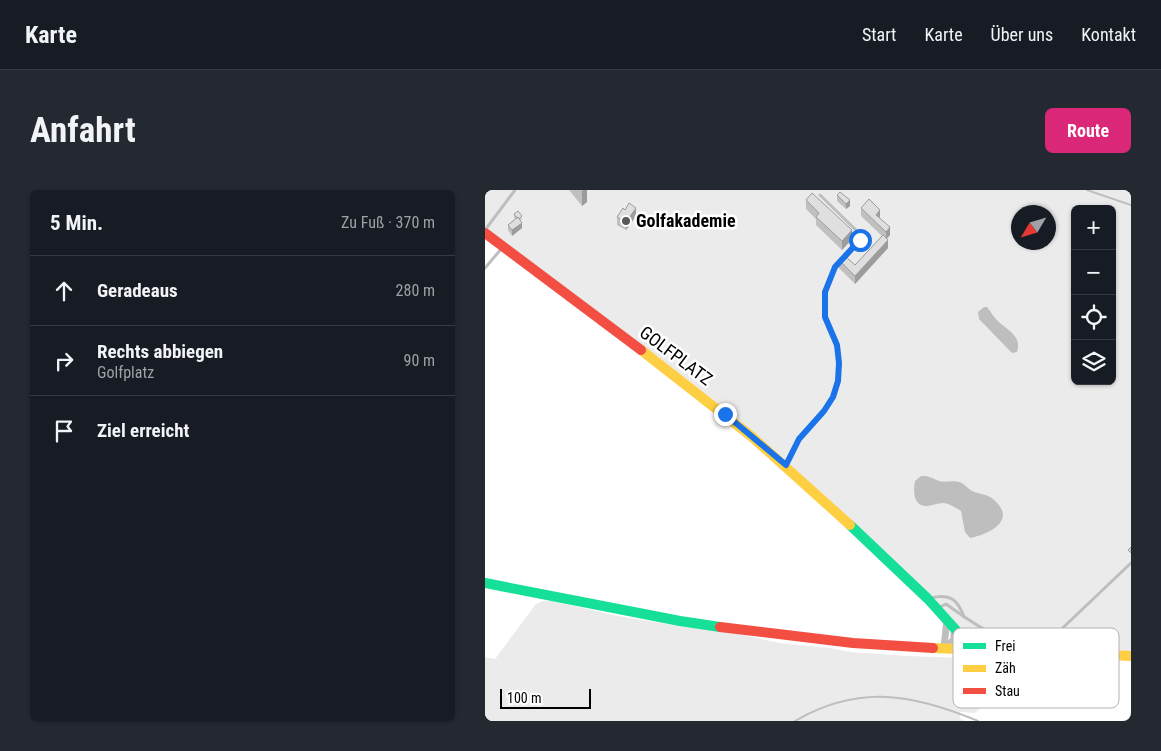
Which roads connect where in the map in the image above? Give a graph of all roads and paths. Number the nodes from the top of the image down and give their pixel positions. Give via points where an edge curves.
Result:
1 (515, 190) edge
2 (820, 195) dead end
3 (485, 231) edge
4 (502, 247) junction
5 (485, 268) edge
6 (786, 465) junction
7 (1131, 563) edge
8 (485, 584) edge
9 (928, 599) junction
10 (938, 608) junction
11 (964, 617) junction
12 (949, 623) junction
13 (953, 628) edge
14 (954, 628) edge
15 (982, 628) edge
16 (1063, 628) edge
17 (953, 640) edge
18 (944, 647) junction
19 (953, 648) edge

1 - 3 lane
2 - 6 lane via 862,236 835,267 825,292 825,317 837,345 839,363 833,397 799,439
3 - 4 street, GOLFPLATZ
4 - 5 lane
4 - 6 street, GOLFPLATZ via 725,414
6 - 9 street, GOLFPLATZ
7 - 16 lane
8 - 18 street via 680,621 771,634 853,643
9 - 10 street, GOLFPLATZ
9 - 11 lane via 945,597 954,600
10 - 11 lane via 946,604
10 - 12 street, GOLFPLATZ
11 - 15 lane
12 - 13 street
12 - 14 street, GOLFPLATZ
17 - 18 street
18 - 19 street

